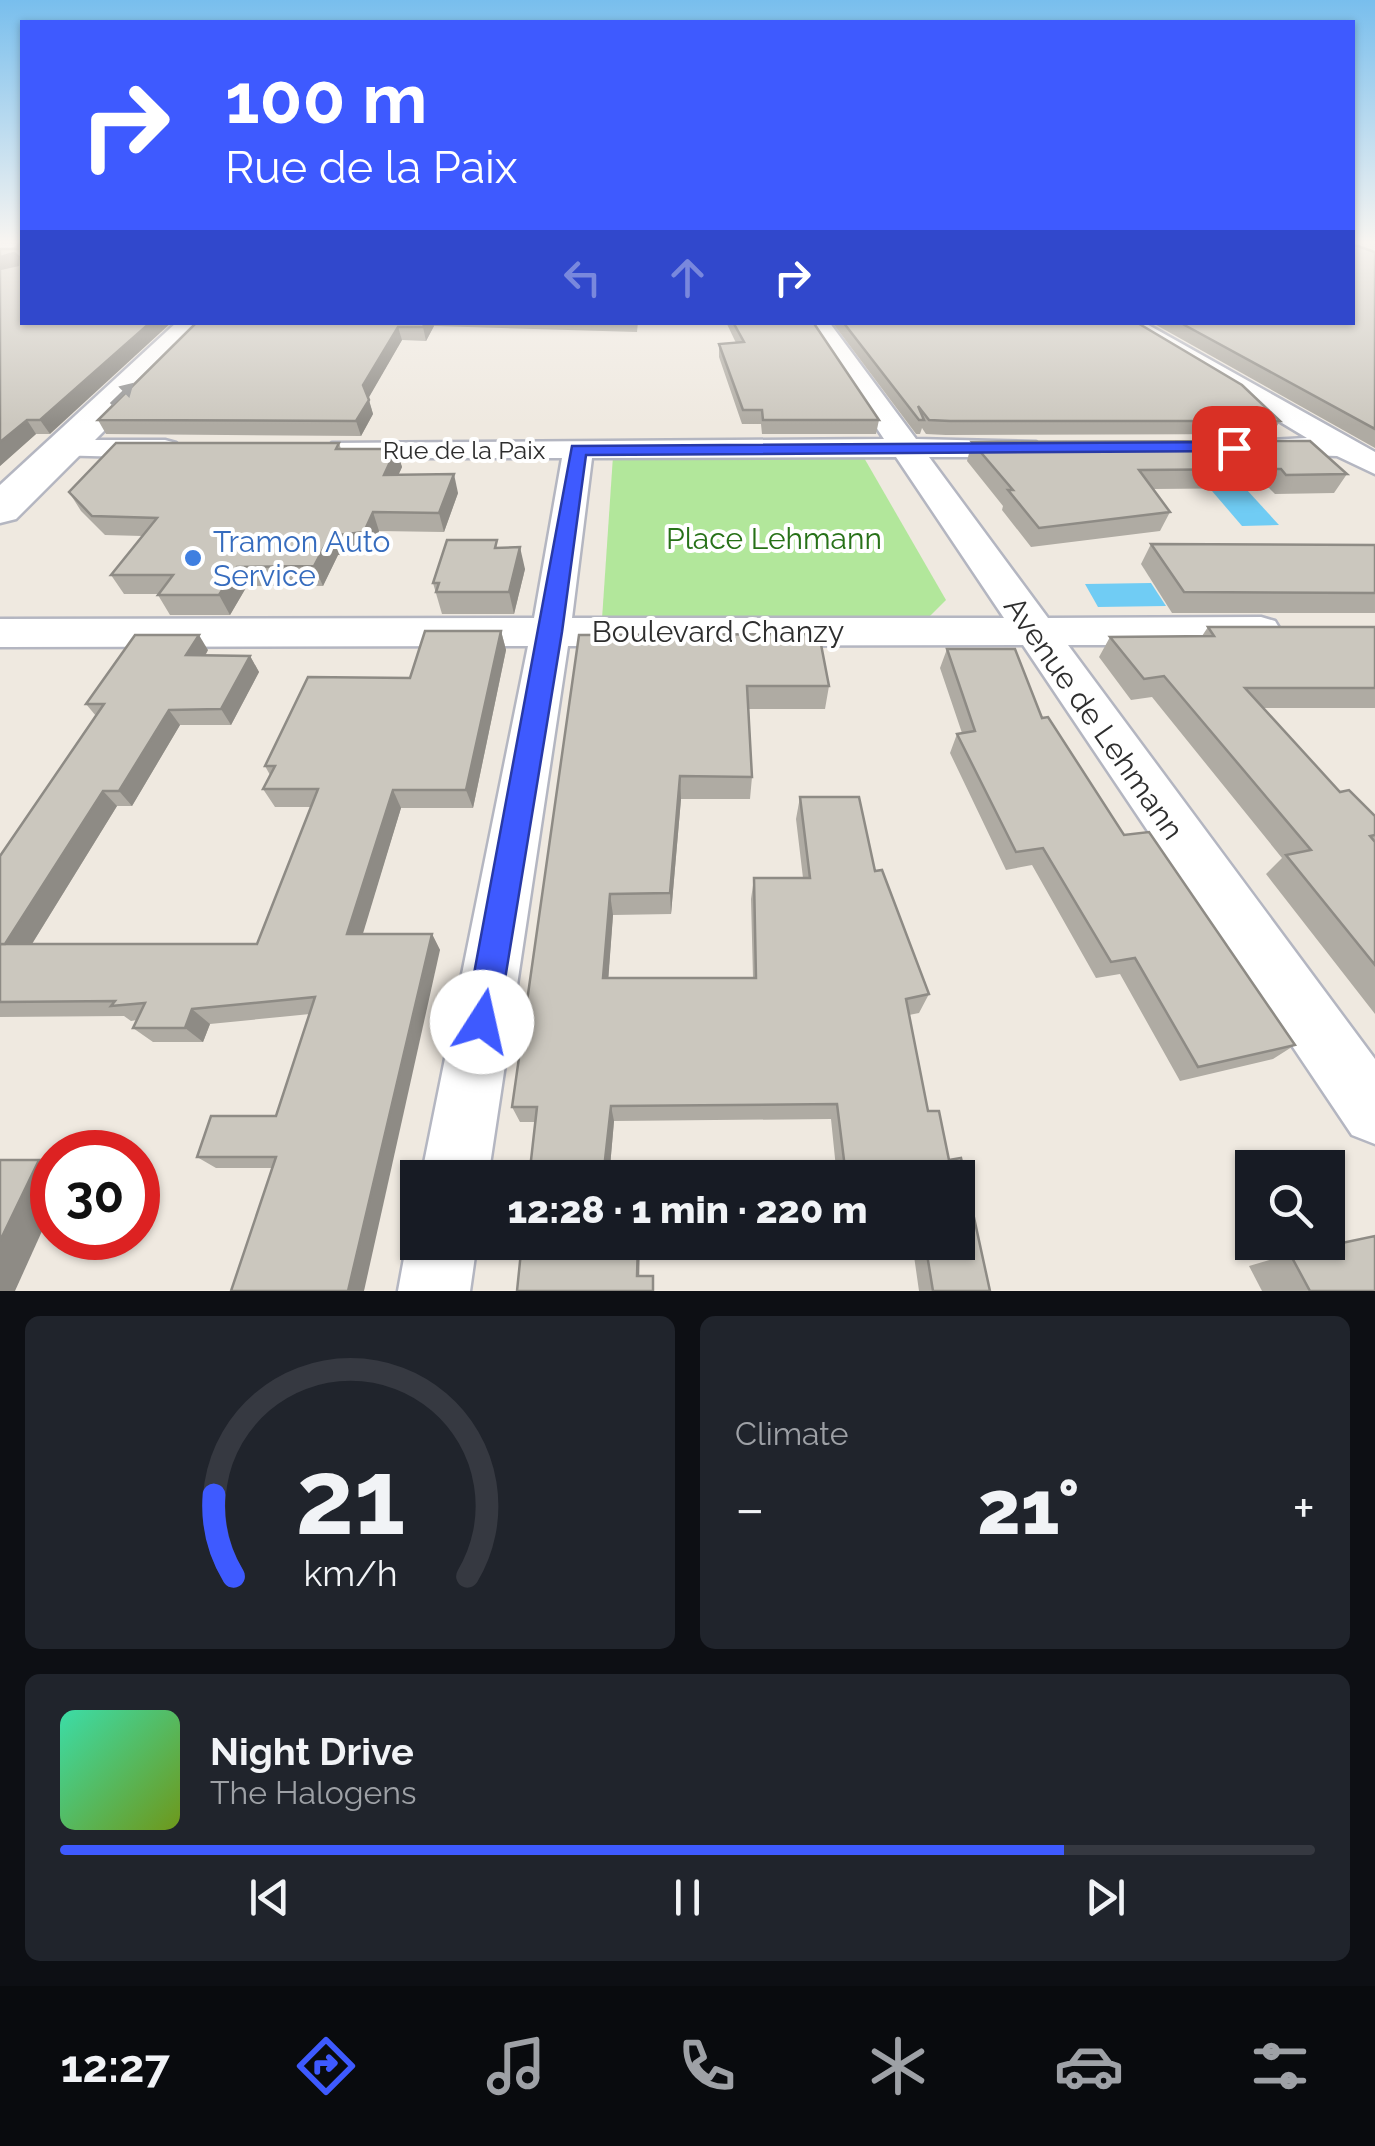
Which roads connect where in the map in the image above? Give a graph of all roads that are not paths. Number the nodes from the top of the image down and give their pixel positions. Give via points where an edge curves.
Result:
1 (194, 325) edge
2 (819, 325) edge
3 (1130, 325) edge
4 (904, 448) junction
5 (1058, 448) edge
6 (1230, 448) edge
7 (1344, 448) junction
8 (63, 449) junction
9 (194, 449) edge
10 (309, 449) edge
11 (578, 450) junction
12 (1375, 465) edge
13 (0, 509) edge
14 (1299, 630) edge
15 (1031, 631) junction
16 (551, 632) junction
17 (0, 633) edge
18 (1375, 1112) edge
19 (457, 1160) edge
20 (439, 1260) edge
21 (434, 1291) edge

8 -> 1 main road
2 - 4 street, Avenue de Lehmann
3 - 7 street
4 - 5 street, Rue de la Paix
4 - 11 street, Rue de la Paix
4 - 15 street, Avenue de Lehmann
6 - 7 street
7 - 12 street
8 - 9 street
8 - 13 main road
10 - 11 street, Rue de la Paix
11 - 16 street
14 - 15 street, Boulevard Chanzy
15 - 16 street, Boulevard Chanzy
15 - 18 street, Avenue de Lehmann
16 - 17 street, Boulevard Chanzy
16 - 19 street
20 - 21 street

